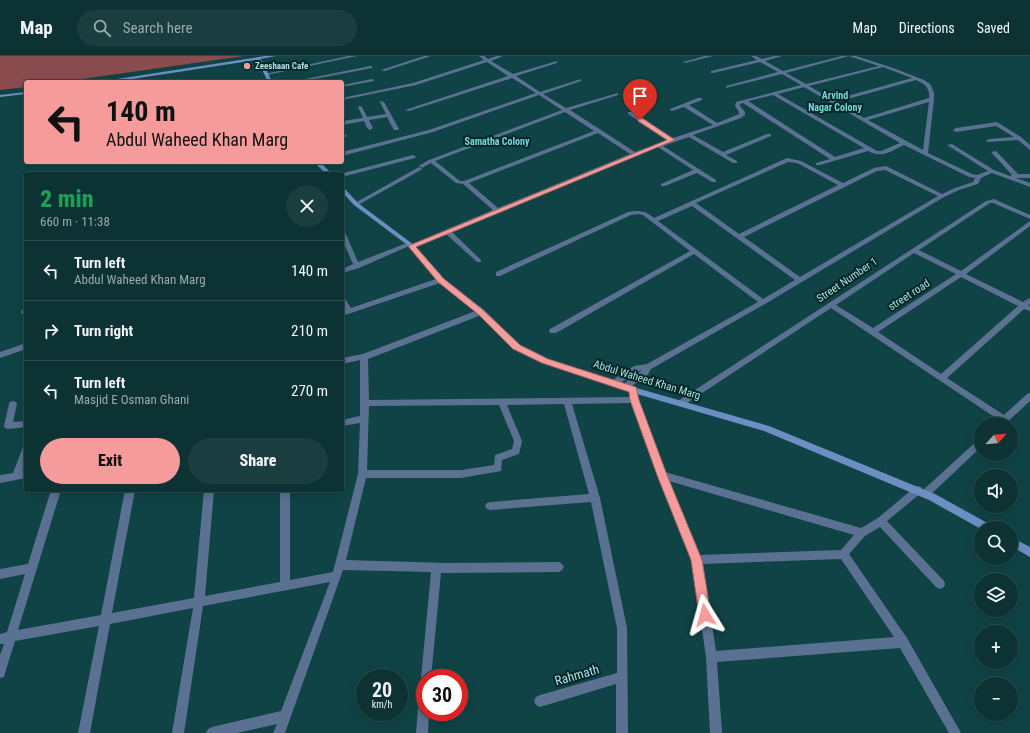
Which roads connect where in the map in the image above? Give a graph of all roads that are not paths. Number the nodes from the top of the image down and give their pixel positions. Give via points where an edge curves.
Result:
1 (274, 56) edge
2 (355, 56) edge
3 (429, 56) edge
4 (481, 56) edge
5 (502, 56) edge
6 (711, 56) edge
7 (753, 56) edge
8 (780, 56) edge
9 (847, 56) edge
10 (851, 56) edge
11 (265, 57) edge
12 (257, 59) junction
13 (488, 60) junction
14 (762, 61) junction
15 (555, 62) dead end
16 (685, 62) dead end
17 (370, 67) dead end
18 (882, 67) junction
19 (383, 70) dead end
20 (713, 72) dead end
21 (783, 73) junction
22 (267, 74) junction
23 (512, 76) junction
24 (915, 79) junction
25 (117, 80) edge
26 (269, 80) edge
27 (302, 80) edge
28 (372, 80) dead end
29 (579, 80) dead end
30 (344, 86) edge
31 (805, 86) junction
32 (728, 87) dead end
33 (24, 93) edge
34 (540, 93) junction
35 (616, 94) dead end
36 (774, 94) junction
37 (0, 96) edge
38 (344, 99) edge
39 (700, 99) dead end
40 (932, 99) junction
41 (744, 101) junction
42 (382, 102) dead end
43 (833, 102) junction
44 (685, 105) junction
45 (360, 107) dead end
46 (407, 110) dead end
47 (566, 110) junction
48 (672, 110) dead end
49 (630, 113) dead end
50 (388, 115) junction
51 (366, 119) junction
52 (863, 120) junction
53 (344, 123) edge
54 (717, 125) junction
55 (370, 128) dead end
56 (396, 129) dead end
57 (956, 130) dead end
58 (598, 131) junction
59 (688, 134) junction
60 (769, 135) dead end
61 (1019, 138) junction
62 (672, 140) junction
63 (989, 141) dead end
64 (904, 143) junction
65 (658, 145) junction
66 (950, 145) dead end
67 (1030, 148) edge
68 (868, 149) junction
69 (994, 152) dead end
70 (344, 153) edge
71 (925, 153) junction
72 (634, 154) junction
73 (723, 154) junction
74 (413, 157) dead end
75 (834, 159) junction
76 (431, 161) junction
77 (736, 162) dead end
78 (320, 164) edge
79 (818, 164) dead end
80 (698, 170) junction
81 (992, 171) junction
82 (326, 172) edge
83 (344, 174) edge
84 (1008, 176) junction
85 (1016, 176) junction
86 (1030, 176) edge
87 (978, 177) junction
88 (714, 181) dead end
89 (465, 183) junction
90 (663, 185) dead end
91 (842, 185) junction
92 (1030, 185) edge
93 (344, 191) edge
94 (942, 196) junction
95 (692, 203) junction
96 (356, 204) junction
97 (498, 211) junction
98 (1030, 217) edge
99 (653, 221) junction
100 (1030, 223) edge
101 (448, 232) junction
102 (344, 237) edge
103 (739, 237) junction
104 (410, 245) junction
105 (913, 250) junction
106 (694, 251) junction
107 (479, 261) dead end
108 (357, 266) junction
109 (344, 270) edge
110 (498, 274) dead end
111 (960, 275) junction
112 (441, 280) junction
113 (800, 280) junction
114 (1030, 300) edge
115 (344, 302) edge
116 (763, 302) junction
117 (831, 305) junction
118 (1027, 307) edge
119 (350, 312) junction
120 (480, 312) junction
121 (344, 314) edge
122 (552, 331) dead end
123 (873, 332) junction
124 (24, 347) edge
125 (0, 355) edge
126 (364, 357) junction
127 (344, 361) edge
128 (648, 367) junction
129 (943, 376) junction
130 (614, 383) junction
131 (629, 388) junction
132 (1030, 396) edge
133 (567, 400) junction
134 (634, 400) junction
135 (502, 401) junction
136 (365, 403) junction
137 (681, 403) junction
138 (14, 404) dead end
139 (996, 417) edge
140 (1007, 417) edge
141 (365, 419) junction
142 (344, 423) edge
143 (24, 424) edge
144 (974, 448) edge
145 (24, 455) edge
146 (24, 474) edge
147 (362, 474) junction
148 (662, 475) junction
149 (16, 476) junction
150 (0, 479) edge
151 (55, 492) edge
152 (130, 492) edge
153 (209, 492) edge
154 (285, 492) edge
155 (921, 492) junction
156 (595, 498) junction
157 (490, 506) dead end
158 (881, 521) junction
159 (975, 521) edge
160 (862, 533) junction
161 (1018, 545) edge
162 (1030, 552) edge
163 (844, 554) junction
164 (697, 560) junction
165 (340, 565) junction
166 (559, 567) dead end
167 (32, 568) junction
168 (436, 568) junction
169 (0, 574) edge
170 (337, 576) junction
171 (940, 584) dead end
172 (285, 585) junction
173 (199, 601) junction
174 (107, 618) junction
175 (11, 637) junction
176 (0, 639) edge
177 (903, 642) junction
178 (711, 657) junction
179 (427, 669) edge
180 (0, 673) edge
181 (622, 677) junction
182 (540, 700) dead end
183 (286, 716) junction
184 (423, 721) edge
185 (84, 733) edge
186 (178, 733) edge
187 (212, 733) edge
188 (279, 733) edge
189 (422, 733) edge
190 (622, 733) edge
191 (716, 733) edge
192 (955, 733) edge

1 - 11 street
2 - 22 street
3 - 19 street
4 - 13 street
5 - 13 street
6 - 16 street
7 - 14 street
8 - 14 street
9 - 21 street
10 - 18 street
11 - 12 street
12 - 22 street
12 - 25 street
13 - 23 street
13 - 38 street via 414,84
14 - 20 street
14 - 21 street
15 - 23 street
17 - 27 street
18 - 24 street
18 - 31 street
21 - 31 street
21 - 32 street
22 - 26 street
23 - 34 street
23 - 46 street
24 - 40 street via 931,89
24 - 43 street
28 - 30 street
29 - 34 street
31 - 36 street
31 - 43 street
33 - 37 street
34 - 47 street
34 - 70 street via 431,131
35 - 47 street
36 - 41 street
36 - 68 street
39 - 44 street
40 - 52 street
40 - 71 street
41 - 54 street via 737,106 742,115
41 - 75 street
42 - 50 street
43 - 52 street
44 - 48 street
44 - 54 street
45 - 51 street
47 - 58 street
47 - 76 street
49 - 62 street
50 - 51 street
50 - 56 street
51 - 53 street
51 - 55 street
52 - 64 street
54 - 59 street
57 - 61 street via 997,124
58 - 72 street
58 - 89 street
59 - 62 street
59 - 73 street
60 - 73 street
61 - 63 street
61 - 67 street
62 - 65 street
64 - 68 street via 882,153
64 - 71 street
65 - 72 street
65 - 80 street
66 - 81 street
68 - 75 street
69 - 85 street
71 - 87 street
72 - 97 street
73 - 77 street
74 - 83 street
75 - 79 street
76 - 89 street via 458,182
76 - 96 street
78 - 82 street
80 - 88 street
80 - 90 street
81 - 84 street
81 - 87 street
84 - 85 street
84 - 92 street
85 - 86 street
87 - 94 street via 976,183
89 - 97 street
91 - 94 street via 876,168 886,168
91 - 95 street via 799,162 789,160
91 - 103 street
93 - 96 street, Abdul Waheed Khan Marg
94 - 113 street
95 - 99 street
95 - 103 street
96 - 104 street, Abdul Waheed Khan Marg
97 - 101 street
98 - 105 street, Street Number 1 via 994,201 988,202
99 - 106 street
99 - 110 street via 642,213 634,212
100 - 111 street, street road
101 - 104 street
101 - 107 street
102 - 108 street
103 - 113 street
104 - 108 street
104 - 112 street, Abdul Waheed Khan Marg
105 - 111 street
105 - 117 street, Street Number 1
106 - 116 street
106 - 122 street
108 - 109 street
111 - 118 street
111 - 123 street, street road
112 - 119 street
112 - 120 street, Abdul Waheed Khan Marg
113 - 116 street
114 - 118 street
115 - 119 street
116 - 128 street
117 - 123 street
117 - 137 street, Street Number 1
118 - 129 street
119 - 121 street
120 - 126 street
120 - 130 street, Abdul Waheed Khan Marg via 516,347 545,361
123 - 129 street
124 - 125 street
126 - 127 street
126 - 136 street
128 - 130 street via 637,368
128 - 131 street
129 - 139 street
130 - 131 street, Abdul Waheed Khan Marg
131 - 134 street
131 - 137 street, Abdul Waheed Khan Marg
132 - 140 street
133 - 134 street
133 - 135 street
133 - 156 street
134 - 148 street
135 - 136 street
135 - 147 street via 518,441 516,451 498,458 498,468 461,474
136 - 141 street
137 - 155 street, Abdul Waheed Khan Marg via 766,428
138 - 143 street via 8,426
141 - 142 street
141 - 147 street
144 - 155 street
145 - 149 street
146 - 149 street
147 - 165 street
148 - 160 street
148 - 164 street
149 - 150 street
151 - 167 street
152 - 174 street
153 - 173 street
154 - 172 street
155 - 158 street
155 - 159 street, Abdul Waheed Khan Marg
156 - 157 street
156 - 181 street via 622,628
158 - 160 street
158 - 171 street
160 - 163 street
161 - 162 street
163 - 164 street
163 - 177 street
164 - 178 street
165 - 168 street
165 - 170 street
166 - 168 street
167 - 169 street
167 - 175 street
168 - 179 street
170 - 172 street
170 - 183 street
172 - 173 street
173 - 174 street
173 - 186 street
174 - 175 street
174 - 185 street
175 - 176 street
175 - 180 street
177 - 178 street
177 - 192 street
178 - 191 street
181 - 182 street, Rahmath
181 - 190 street
183 - 187 street
183 - 188 street
184 - 189 street

